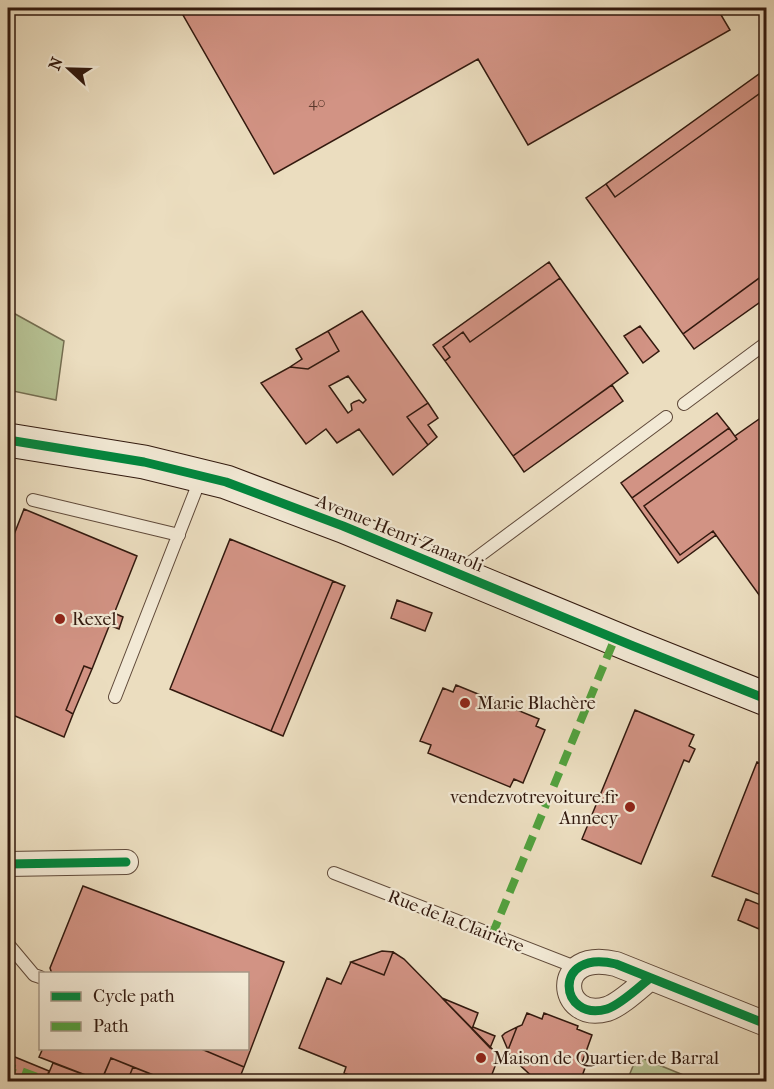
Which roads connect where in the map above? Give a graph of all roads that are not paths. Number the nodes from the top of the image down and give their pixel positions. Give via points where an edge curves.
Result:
1 (766, 343) edge
2 (684, 404) dead end
3 (666, 417) dead end
4 (8, 440) edge
5 (202, 476) junction
6 (33, 500) dead end
7 (178, 535) junction
8 (456, 574) junction
9 (115, 697) dead end
10 (766, 699) edge
11 (126, 862) dead end
12 (8, 864) edge
13 (334, 873) dead end
14 (8, 944) edge
15 (578, 968) junction
16 (39, 977) edge
17 (650, 978) junction
18 (766, 1024) edge

1 - 2 lane
3 - 8 lane
4 - 5 street, Avenue Henri Zanaroli via 144,462
5 - 7 lane
5 - 8 street, Avenue Henri Zanaroli via 343,526
6 - 7 lane
7 - 9 lane
8 - 10 street, Avenue Henri Zanaroli
11 - 12 street
13 - 15 lane, Rue de la Clairière
14 - 16 lane
15 - 17 street via 601,961
15 - 17 street via 568,987 577,1004 588,1010 609,1009
17 - 18 street

